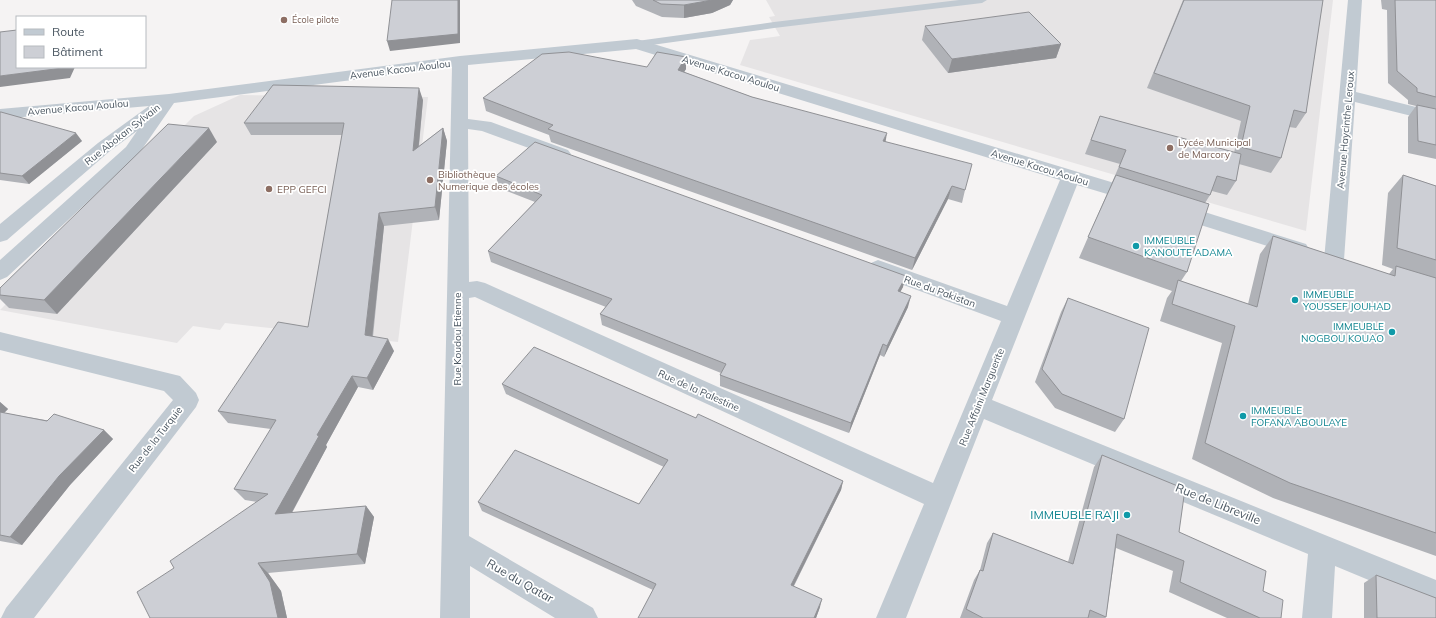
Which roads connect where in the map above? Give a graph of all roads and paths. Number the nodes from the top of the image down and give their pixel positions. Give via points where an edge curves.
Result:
1 (982, 0) edge
2 (1355, 0) edge
3 (637, 44) junction
4 (460, 61) junction
5 (1348, 95) junction
6 (169, 98) junction
7 (0, 114) edge
8 (1436, 117) edge
9 (459, 123) junction
10 (581, 161) edge
11 (1070, 176) junction
12 (0, 235) edge
13 (1329, 258) joint
14 (864, 263) edge
15 (0, 272) edge
16 (458, 292) junction
17 (1013, 317) junction
18 (0, 341) edge
19 (977, 405) junction
20 (940, 499) junction
21 (456, 543) junction
22 (1322, 547) junction
23 (1436, 594) edge
24 (16, 618) edge
25 (455, 618) edge
26 (583, 618) edge
27 (892, 618) edge
28 (1317, 618) edge

1 - 3 lane
2 - 5 street, Avenue Haycinthe Leroux
3 - 4 street, Avenue Kacou Aoulou
3 - 11 street, Avenue Kacou Aoulou
4 - 6 street, Avenue Kacou Aoulou
4 - 9 street, Rue Koudou Etienne
5 - 8 street
5 - 13 street, Avenue Haycinthe Leroux
6 - 7 street, Avenue Kacou Aoulou
6 - 12 street, Rue Abokan Sylvain via 104,146
6 - 15 street, Rue Abokan Sylvain via 132,151
9 - 10 street via 484,126
9 - 16 street, Rue Koudou Etienne
11 - 13 street, Avenue Kacou Aoulou
11 - 17 street, Rue Affaini Marguerite
14 - 17 street, Rue du Pakistan
16 - 20 street, Rue de la Palestine via 477,290
16 - 21 street, Rue Koudou Etienne
17 - 19 street, Rue Affaini Marguerite
18 - 24 street, Rue de la Turquie via 172,383 187,400
19 - 20 street, Rue Affaini Marguerite
19 - 22 street, Rue de Libreville
20 - 27 street, Rue Affaini Marguerite
21 - 25 street, Rue Koudou Etienne
21 - 26 street, Rue du Qatar
22 - 23 street, Rue de Libreville
22 - 28 street

